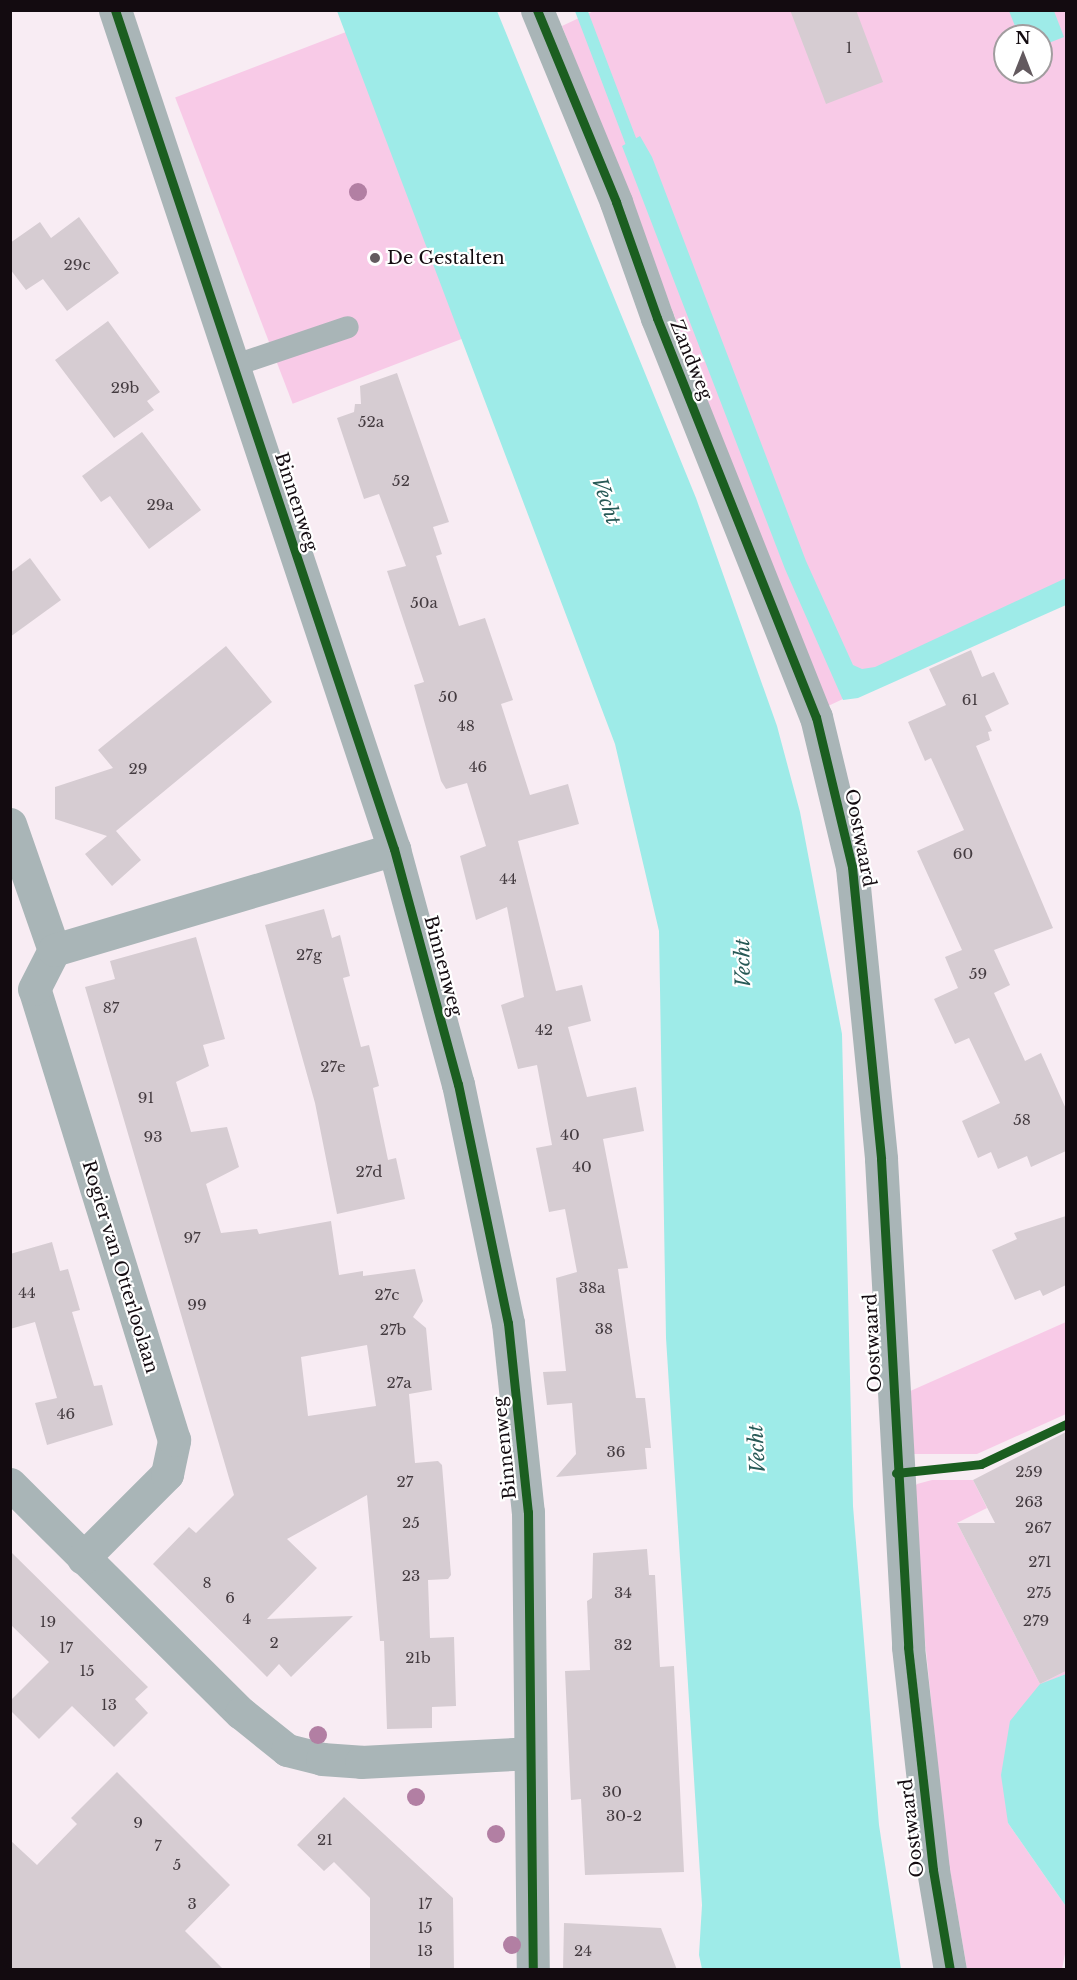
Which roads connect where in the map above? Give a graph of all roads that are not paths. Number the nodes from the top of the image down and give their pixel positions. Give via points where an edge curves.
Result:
1 (115, 10) edge
2 (540, 12) edge
3 (348, 327) dead end
4 (233, 366) junction
5 (816, 717) joint
6 (10, 824) edge
7 (394, 849) junction
8 (54, 950) junction
9 (10, 1484) edge
10 (83, 1558) junction
11 (530, 1753) junction
12 (534, 1970) edge
13 (950, 1970) edge

1 - 4 street, Binnenweg
2 - 5 street, Zandweg
3 - 4 lane
4 - 7 street, Binnenweg
5 - 13 street, Oostwaard via 852,867 880,1159 908,1647 933,1870
6 - 8 street
7 - 8 street
7 - 11 street, Binnenweg via 458,1084 508,1323 528,1512
8 - 10 street, Rogier van Otterloolaan via 34,989 174,1440 167,1474
9 - 10 street
10 - 11 street via 241,1713 287,1750 322,1760 361,1762
11 - 12 street, Binnenweg

